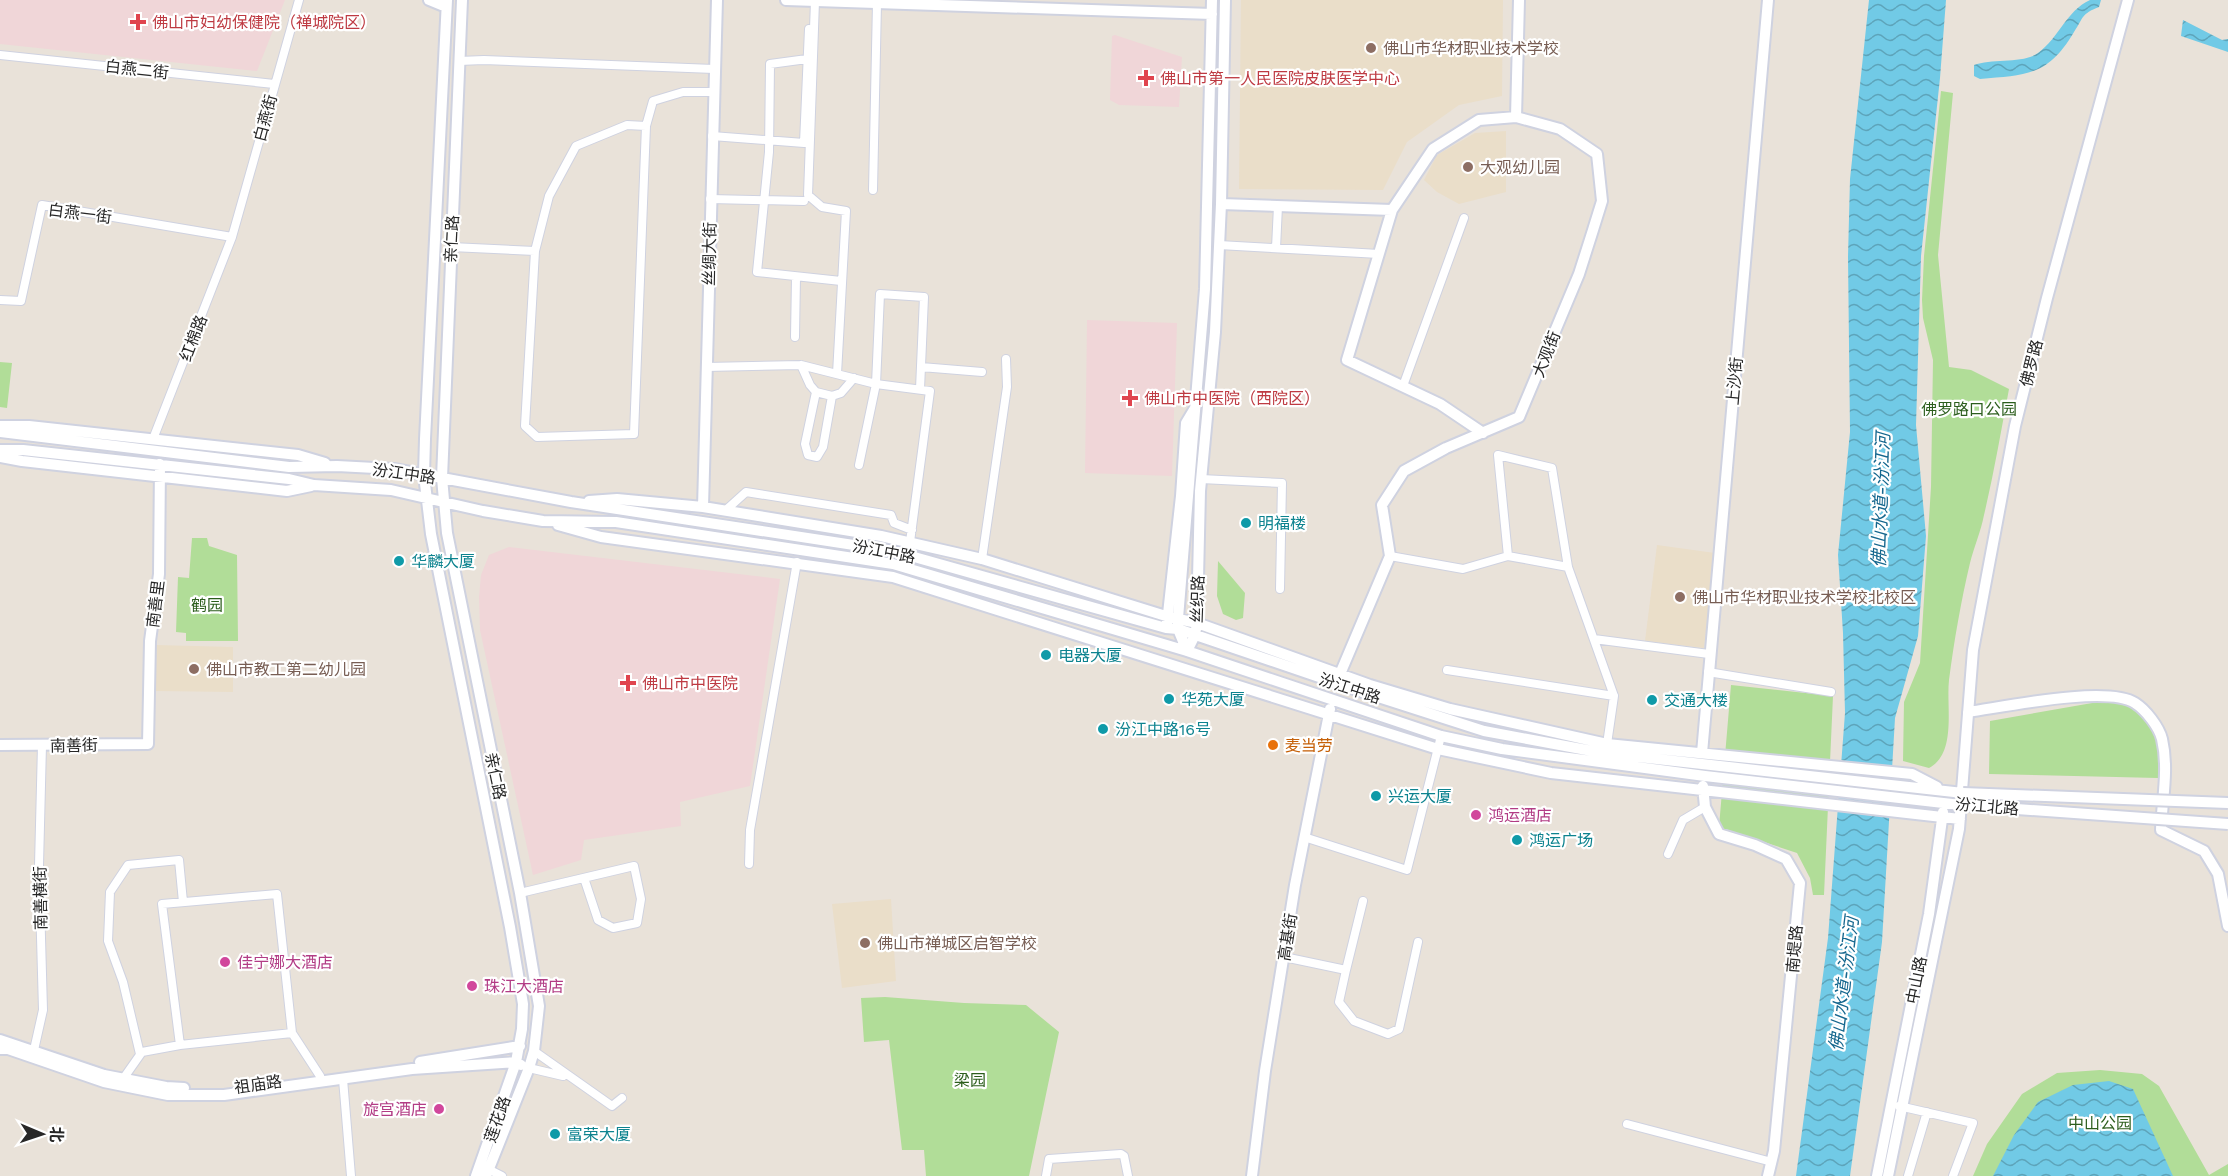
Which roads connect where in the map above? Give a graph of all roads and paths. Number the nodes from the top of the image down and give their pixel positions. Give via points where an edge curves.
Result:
1 (299, 0) edge
2 (429, 0) edge
3 (462, 0) edge
4 (717, 0) edge
5 (786, 0) edge
6 (1212, 0) edge
7 (1225, 0) edge
8 (1519, 0) edge
9 (1768, 0) edge
10 (2128, 0) edge
11 (815, 1) edge
12 (446, 3) edge
13 (877, 3) junction
14 (1212, 14) junction
15 (809, 29) dead end
16 (0, 55) edge
17 (807, 59) junction
18 (459, 61) junction
19 (714, 69) junction
20 (274, 84) junction
21 (714, 92) junction
22 (1516, 117) junction
23 (646, 126) junction
24 (712, 136) junction
25 (769, 141) junction
26 (873, 190) dead end
27 (710, 199) junction
28 (804, 201) dead end
29 (764, 202) junction
30 (1221, 204) junction
31 (1278, 206) junction
32 (1392, 210) junction
33 (1464, 218) dead end
34 (232, 237) junction
35 (1219, 245) junction
36 (451, 247) junction
37 (1276, 248) junction
38 (535, 251) junction
39 (1378, 254) junction
40 (796, 277) junction
41 (841, 281) junction
42 (0, 300) edge
43 (795, 337) dead end
44 (1006, 359) dead end
45 (801, 366) junction
46 (706, 367) junction
47 (921, 367) junction
48 (982, 372) dead end
49 (837, 374) junction
50 (855, 378) junction
51 (876, 384) junction
52 (1403, 386) junction
53 (920, 389) junction
54 (816, 392) junction
55 (832, 396) junction
56 (0, 426) edge
57 (0, 432) edge
58 (1483, 433) junction
59 (153, 439) junction
60 (0, 450) edge
61 (0, 457) edge
62 (160, 464) junction
63 (859, 465) dead end
64 (337, 466) junction
65 (424, 475) junction
66 (160, 477) junction
67 (442, 478) junction
68 (1201, 479) junction
69 (314, 485) junction
70 (426, 498) junction
71 (444, 502) junction
72 (571, 502) junction
73 (703, 507) junction
74 (726, 510) junction
75 (543, 521) junction
76 (912, 530) junction
77 (910, 542) junction
78 (1390, 556) junction
79 (1509, 556) junction
80 (982, 559) junction
81 (796, 562) junction
82 (1568, 567) junction
83 (1280, 589) dead end
84 (1175, 621) junction
85 (1197, 622) junction
86 (1195, 635) junction
87 (1594, 639) junction
88 (1187, 651) junction
89 (1709, 654) junction
90 (1447, 670) dead end
91 (1708, 672) junction
92 (1340, 674) junction
93 (1831, 692) dead end
94 (1614, 696) junction
95 (1333, 699) junction
96 (1968, 712) junction
97 (1328, 714) junction
98 (1442, 736) junction
99 (148, 744) joint
100 (1607, 744) junction
101 (0, 745) edge
102 (42, 745) junction
103 (1438, 749) junction
104 (1702, 758) junction
105 (1747, 769) junction
106 (1705, 776) junction
107 (1702, 790) junction
108 (1962, 793) junction
109 (1944, 802) junction
110 (2228, 803) edge
111 (1961, 805) junction
112 (1705, 807) junction
113 (1943, 818) junction
114 (1960, 819) junction
115 (2228, 824) edge
116 (1304, 837) junction
117 (1668, 854) dead end
118 (749, 864) dead end
119 (584, 878) junction
120 (520, 892) junction
121 (1363, 901) dead end
122 (183, 902) junction
123 (2228, 926) edge
124 (1418, 942) dead end
125 (1284, 957) junction
126 (1346, 970) junction
127 (292, 1033) junction
128 (0, 1040) edge
129 (180, 1045) junction
130 (520, 1046) junction
131 (0, 1049) edge
132 (34, 1050) junction
133 (534, 1052) junction
134 (140, 1054) junction
135 (516, 1062) junction
136 (529, 1068) junction
137 (320, 1076) junction
138 (568, 1077) junction
139 (123, 1078) junction
140 (343, 1079) junction
141 (622, 1098) dead end
142 (1891, 1104) junction
143 (1902, 1107) junction
144 (1926, 1112) junction
145 (1627, 1124) dead end
146 (1772, 1162) junction
147 (487, 1173) edge
148 (351, 1176) edge
149 (476, 1176) edge
150 (502, 1176) edge
151 (1046, 1176) edge
152 (1128, 1176) edge
153 (1252, 1176) edge
154 (1768, 1176) edge
155 (1877, 1176) edge
156 (1888, 1176) edge
157 (1908, 1176) edge
158 (1953, 1176) edge

1 - 20 street, 白燕街
2 - 12 main road
3 - 18 main road, 亲仁路
4 - 19 main road, 丝绸大街
5 - 11 main road
6 - 14 main road
7 - 30 main road, 丝织路
8 - 22 main road
9 - 89 main road, 上沙街
10 - 96 main road, 佛罗路 via 2015,426 1973,650
11 - 13 main road
11 - 41 street via 808,195 822,207 846,211
12 - 65 main road, 亲仁路
13 - 14 main road
13 - 26 street
14 - 84 main road via 1207,250 1196,405 1186,423
15 - 17 street
16 - 20 street, 白燕二街
17 - 25 street via 770,64
17 - 25 street via 804,143
18 - 19 street
18 - 36 main road, 亲仁路
19 - 21 main road, 丝绸大街
20 - 34 street, 白燕街
21 - 23 street via 683,92 653,101
21 - 24 main road, 丝绸大街
22 - 32 main road, 大观街 via 1479,120 1433,149
22 - 58 main road, 大观街 via 1560,129 1597,154 1602,201 1579,274 1520,417
23 - 38 street via 627,125 576,146 549,196
23 - 38 street via 634,434 537,437 525,426
24 - 25 street
24 - 27 main road, 丝绸大街
25 - 29 street
27 - 29 street
27 - 46 main road, 丝绸大街
28 - 29 street
29 - 40 street via 757,272
30 - 31 main road
30 - 35 main road, 丝织路
31 - 32 main road
31 - 37 street
32 - 39 main road, 大观街
33 - 52 street
34 - 42 street, 白燕一街 via 42,205 21,301
34 - 59 street, 红棉路
35 - 37 street
35 - 68 main road, 丝织路
36 - 38 street
36 - 67 main road, 亲仁路
37 - 39 street
39 - 52 main road, 大观街 via 1347,360
40 - 41 street
40 - 43 street
41 - 49 street
44 - 80 street via 1007,387
45 - 46 street
45 - 49 street
45 - 54 street
46 - 73 main road, 丝绸大街
47 - 48 street
47 - 51 street via 924,297 880,294
47 - 53 street
49 - 50 street
50 - 51 street
50 - 55 street via 841,393
51 - 53 street
51 - 63 street
52 - 58 main road via 1440,404
53 - 76 street via 930,391
54 - 55 street
54 - 55 street via 805,444 808,455 817,457 823,447
56 - 59 main road
57 - 64 main road, 汾江中路 via 289,466
58 - 78 main road, 大观街 via 1404,471 1382,506
59 - 64 main road via 298,455
60 - 62 main road
61 - 66 main road
62 - 66 main road, 南善里
62 - 69 main road
64 - 65 main road, 汾江中路
65 - 67 main road, 汾江中路
65 - 70 main road, 亲仁路
66 - 69 main road via 287,491
66 - 99 main road, 南善里 via 159,574 150,641
67 - 71 main road, 亲仁路
67 - 72 main road, 汾江中路
68 - 83 street via 1282,483
68 - 85 main road, 丝织路
69 - 70 main road, 汾江中路 via 391,490
70 - 71 main road, 汾江中路
70 - 130 main road, 亲仁路 via 524,1004
71 - 75 main road, 汾江中路
71 - 120 main road, 亲仁路
72 - 73 main road via 617,499
72 - 84 main road, 汾江中路 via 893,551 1166,628
73 - 74 main road
74 - 76 street via 746,492 891,516 894,524
74 - 77 main road
75 - 81 main road via 601,537
75 - 88 main road, 汾江中路 via 616,522 893,564
76 - 77 street
77 - 80 main road
78 - 79 street via 1463,569
78 - 92 main road
79 - 82 street
79 - 82 street via 1498,455 1552,468
80 - 84 main road
81 - 97 main road via 893,577
81 - 118 street via 750,831
82 - 87 street
84 - 85 main road
84 - 86 main road, 汾江中路
84 - 88 main road, 丝织路
85 - 86 main road, 丝织路
85 - 92 main road
86 - 88 main road, 丝织路
86 - 104 main road, 汾江中路 via 1484,731 1603,753
87 - 89 street
87 - 94 street
88 - 95 main road, 汾江中路
89 - 91 main road, 上沙街
90 - 94 street
91 - 93 street
91 - 104 main road, 上沙街
92 - 100 main road via 1450,709
94 - 100 street
95 - 97 main road, 高基街
95 - 98 main road, 汾江中路
96 - 108 main road, 佛罗路
96 - 123 main road via 2079,696 2135,702 2162,736 2165,759 2161,830 2204,851 2218,874
97 - 103 main road
97 - 116 main road, 高基街
98 - 103 street
98 - 106 main road, 汾江中路 via 1502,749
99 - 102 main road, 南善街
100 - 104 main road
101 - 102 main road, 南善街
102 - 132 street, 南善横街 via 39,865 43,1010
103 - 107 main road via 1551,773
103 - 116 street via 1407,870
104 - 105 main road
105 - 106 main road, 汾江中路
105 - 108 main road, 汾江北路 via 1912,774 1943,790
105 - 109 main road, 汾江北路
106 - 107 main road, 南堤路
107 - 112 main road, 南堤路
107 - 113 main road
108 - 109 main road
108 - 110 main road, 汾江北路, bridge
108 - 111 main road, 佛罗路
109 - 111 main road, 汾江北路
109 - 113 main road, 中山路
111 - 114 main road, 中山路
111 - 115 main road, 汾江北路, bridge
112 - 117 street via 1683,820
112 - 146 main road, 南堤路 via 1719,834 1786,859 1800,883
113 - 114 main road
113 - 142 main road, 中山路 via 1929,914
114 - 143 main road, 中山路
116 - 125 main road, 高基街
119 - 119 street via 634,866 641,899 637,923 613,928 598,920
119 - 120 street
120 - 133 main road, 亲仁路 via 539,1006
121 - 126 street
122 - 127 street via 277,894
122 - 129 street via 162,904
122 - 134 street via 179,860 128,865 110,892 108,941 123,982
124 - 126 street via 1399,1029 1388,1034 1354,1021 1339,1002
125 - 126 street
125 - 153 main road, 高基街
127 - 129 street
127 - 137 street
128 - 132 main road, 祖庙路
129 - 134 street
130 - 133 main road
130 - 135 main road, 亲仁路
130 - 137 main road, 祖庙路
131 - 140 main road, 祖庙路 via 104,1082 168,1095 225,1095
132 - 139 main road, 祖庙路
133 - 136 main road, 莲花路
133 - 138 street
134 - 139 street
135 - 136 main road
135 - 140 main road, 祖庙路 via 412,1069
135 - 149 main road, 莲花路
136 - 138 street
136 - 147 main road, 莲花路
137 - 139 main road, 祖庙路 via 224,1089 166,1087
138 - 141 street via 612,1106
140 - 148 street
142 - 143 street
142 - 155 main road, 中山路
143 - 144 street
143 - 156 main road, 中山路
144 - 157 street
144 - 158 street via 1973,1123
145 - 146 street
146 - 154 main road, 南堤路
147 - 150 street
151 - 152 street via 1049,1159 1121,1154 1125,1156

